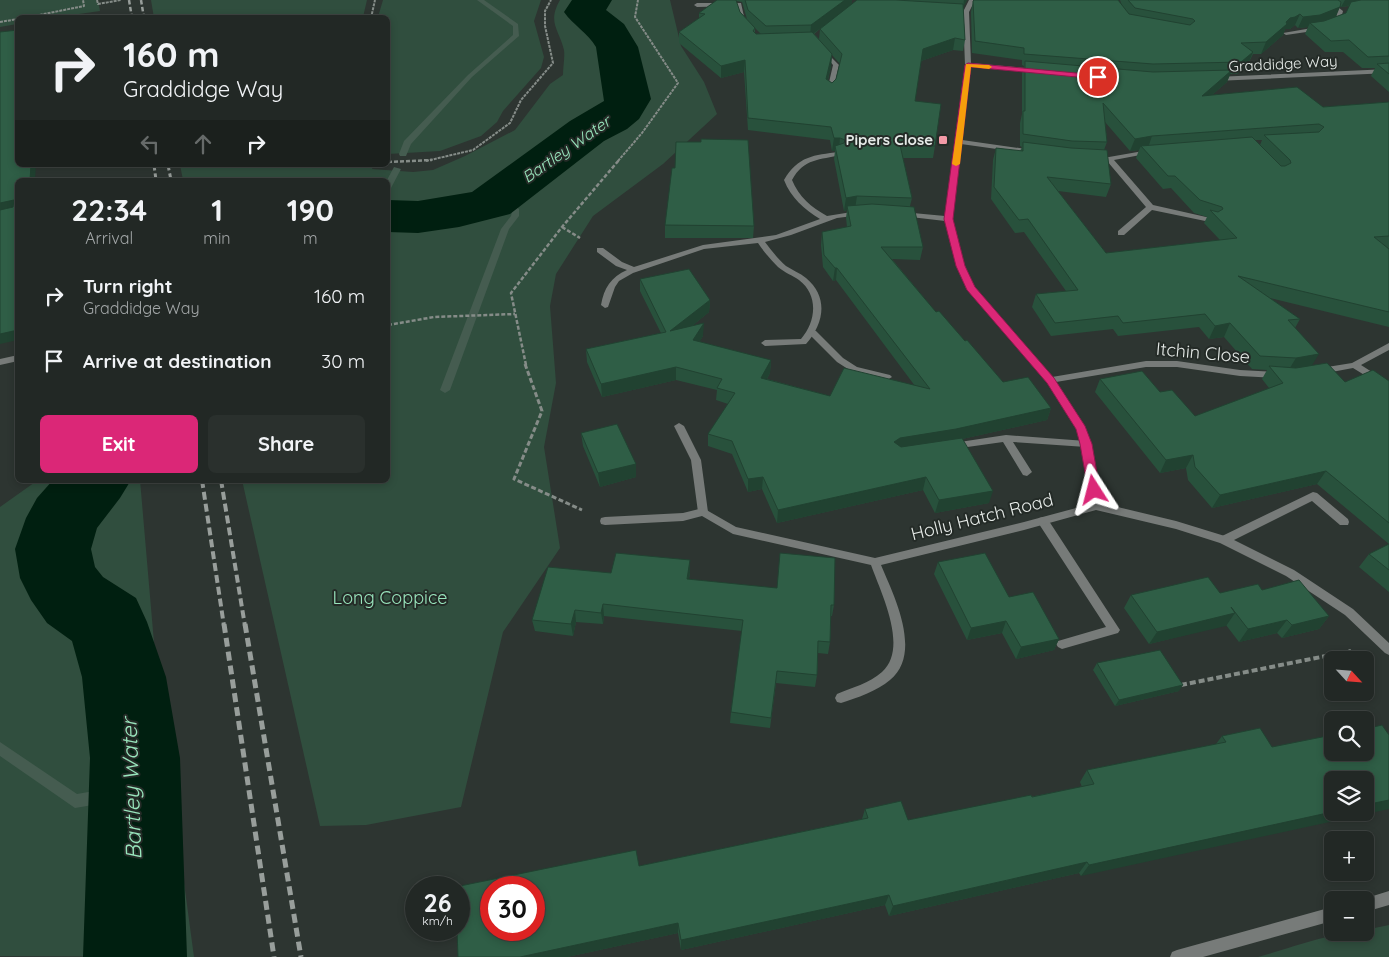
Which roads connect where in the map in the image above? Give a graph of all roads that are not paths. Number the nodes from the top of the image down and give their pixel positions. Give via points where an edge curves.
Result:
1 (972, 0) edge
2 (1325, 0) edge
3 (697, 5) dead end
4 (958, 11) edge
5 (966, 12) junction
6 (743, 24) edge
7 (1286, 32) edge
8 (824, 52) edge
9 (968, 65) junction
10 (1389, 71) edge
11 (1042, 72) edge
12 (1209, 80) edge
13 (830, 91) edge
14 (959, 142) junction
15 (1155, 151) edge
16 (1041, 153) edge
17 (839, 154) edge
18 (1085, 158) edge
19 (1109, 159) junction
20 (1150, 207) junction
21 (863, 213) edge
22 (889, 213) edge
23 (824, 218) junction
24 (948, 219) junction
25 (1212, 221) edge
26 (1121, 232) dead end
27 (760, 241) junction
28 (600, 250) dead end
29 (632, 269) junction
30 (606, 305) dead end
31 (813, 333) junction
32 (765, 343) dead end
33 (1389, 346) edge
34 (15, 359) edge
35 (0, 362) edge
36 (1354, 365) junction
37 (1307, 373) edge
38 (1288, 376) edge
39 (886, 377) edge
40 (1050, 380) junction
41 (1389, 388) edge
42 (679, 426) dead end
43 (1006, 438) junction
44 (1086, 444) junction
45 (947, 447) edge
46 (1027, 472) dead end
47 (1096, 506) junction
48 (704, 512) junction
49 (605, 521) road end
50 (1043, 521) junction
51 (1344, 522) dead end
52 (1224, 540) junction
53 (875, 562) junction
54 (1062, 644) dead end
55 (1386, 647) edge
56 (842, 698) dead end
57 (1389, 898) edge
58 (1374, 902) edge
59 (1324, 916) edge
60 (1177, 957) edge

1 - 5 street
2 - 7 street via 1342,10 1338,21 1316,30
3 - 6 street via 739,4
4 - 5 street
5 - 9 street
8 - 13 street via 836,65
9 - 11 street
9 - 14 street
10 - 12 street, Graddidge Way
14 - 16 street
14 - 24 street
15 - 19 street
17 - 23 street via 809,158 792,171 788,180 806,208
18 - 19 street
19 - 20 street
20 - 25 street
20 - 26 street
21 - 23 street
22 - 24 street
23 - 27 street
24 - 40 street via 970,288
27 - 29 street via 704,247
27 - 31 street via 783,267 804,280 814,293 818,309
28 - 29 street
29 - 30 street via 616,280 606,294
31 - 32 street via 803,342
31 - 39 street via 854,369
33 - 36 street
34 - 35 street
36 - 37 street
36 - 41 street
38 - 40 street, Itchin Close via 1177,364 1146,364
40 - 44 street via 1081,429
42 - 48 street via 696,460
43 - 44 street
43 - 45 street
43 - 46 street
44 - 47 street
47 - 50 street, Holly Hatch Road
47 - 52 street, Holly Hatch Road
48 - 49 street via 683,517
48 - 53 street, Holly Hatch Road via 733,530
50 - 53 street, Holly Hatch Road
50 - 54 street via 1114,630
51 - 52 street via 1313,496
52 - 55 street, Holly Hatch Road via 1290,573 1349,612
53 - 56 street via 901,636 898,664 887,676
57 - 58 street
59 - 60 street

